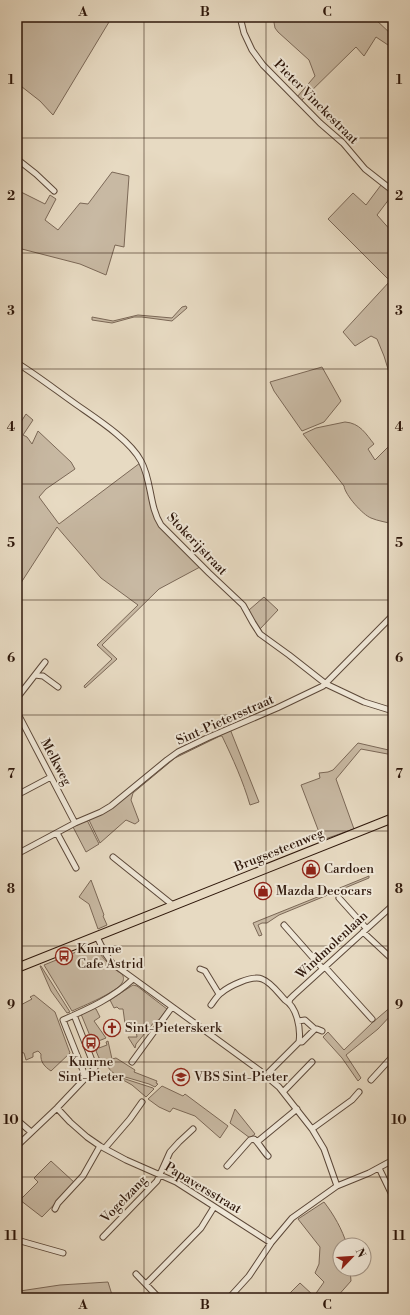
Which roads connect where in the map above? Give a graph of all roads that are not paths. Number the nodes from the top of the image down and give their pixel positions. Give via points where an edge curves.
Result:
1 (240, 17) edge
2 (17, 159) edge
3 (54, 191) dead end
4 (393, 192) edge
5 (17, 363) edge
6 (393, 615) edge
7 (45, 662) dead end
8 (34, 675) junction
9 (326, 684) junction
10 (58, 688) dead end
11 (17, 698) edge
12 (17, 712) edge
13 (393, 712) edge
14 (51, 777) junction
15 (17, 794) edge
16 (393, 818) edge
17 (75, 823) junction
18 (57, 833) junction
19 (17, 854) edge
20 (113, 857) dead end
21 (76, 868) dead end
22 (339, 898) dead end
23 (393, 904) edge
24 (174, 906) junction
25 (284, 926) dead end
26 (364, 930) junction
27 (97, 937) junction
28 (393, 960) edge
29 (17, 968) edge
30 (324, 968) junction
31 (200, 969) dead end
32 (133, 979) junction
33 (219, 994) junction
34 (289, 1002) junction
35 (211, 1005) dead end
36 (172, 1007) junction
37 (74, 1015) junction
38 (372, 1019) dead end
39 (298, 1021) junction
40 (314, 1029) junction
41 (322, 1031) dead end
42 (299, 1042) junction
43 (393, 1056) edge
44 (132, 1062) dead end
45 (312, 1062) dead end
46 (266, 1075) junction
47 (86, 1078) junction
48 (371, 1080) dead end
49 (283, 1092) junction
50 (359, 1092) dead end
51 (142, 1102) dead end
52 (57, 1108) junction
53 (297, 1109) junction
54 (17, 1120) edge
55 (193, 1129) dead end
56 (312, 1129) junction
57 (31, 1132) junction
58 (257, 1142) junction
59 (17, 1146) edge
60 (102, 1147) junction
61 (268, 1156) dead end
62 (393, 1160) edge
63 (226, 1166) dead end
64 (379, 1168) junction
65 (160, 1174) junction
66 (337, 1186) junction
67 (393, 1197) edge
68 (214, 1207) junction
69 (55, 1209) dead end
70 (103, 1237) dead end
71 (17, 1240) edge
72 (271, 1243) junction
73 (63, 1254) dead end
74 (136, 1274) dead end
75 (146, 1284) junction
76 (159, 1298) edge
77 (228, 1298) edge

1 - 4 street, Pieter Vinckestraat via 252,50 263,65 365,169
2 - 3 street
5 - 9 street, Stokerijstraat via 93,417 135,452 144,467 154,510 161,525 243,605 260,634
6 - 9 street, Sint-Pietersstraat
7 - 8 street
8 - 10 street via 43,676
8 - 11 street
9 - 13 street, Stokerijstraat
9 - 17 street, Sint-Pietersstraat via 178,752 110,806
12 - 14 street, Melkweg
14 - 15 street
14 - 17 street, Melkweg
16 - 24 main road, Brugsesteenweg
17 - 18 street, Sint-Pietersstraat
18 - 19 street, Sint-Pietersstraat
18 - 21 street
20 - 24 street
22 - 26 street
23 - 26 street, Windmolenlaan
24 - 27 main road, Brugsesteenweg
25 - 30 street
26 - 28 street
26 - 30 street, Windmolenlaan
27 - 29 main road, Brugsesteenweg
27 - 32 street via 109,960
30 - 34 street, Windmolenlaan
30 - 38 street
31 - 33 street via 205,971
32 - 36 street
32 - 37 street via 108,999
33 - 34 street via 247,979 260,978
33 - 35 street
34 - 39 street
36 - 44 street
36 - 46 street
37 - 47 street via 95,1068
37 - 47 street via 63,1020
39 - 40 street via 305,1020
39 - 42 street
40 - 41 street
40 - 42 street
42 - 46 street
43 - 48 street
45 - 49 street
46 - 49 street
47 - 52 street
49 - 53 street
50 - 56 street
51 - 60 street via 130,1119
52 - 57 street
52 - 60 street, Papaversstraat via 87,1137
53 - 56 street
53 - 58 street
54 - 57 street
55 - 65 street, Vogelzang via 170,1152
56 - 66 street via 324,1149
57 - 59 street
58 - 61 street
58 - 63 street via 254,1139 248,1141
60 - 65 street, Papaversstraat
60 - 69 street via 83,1176
62 - 64 street
64 - 66 street
64 - 67 street
65 - 68 street, Papaversstraat
65 - 70 street, Vogelzang via 157,1181
66 - 72 street via 292,1218
68 - 72 street, Papaversstraat
68 - 75 street via 201,1228
71 - 73 street
72 - 77 street via 249,1276
74 - 75 street
75 - 76 street

